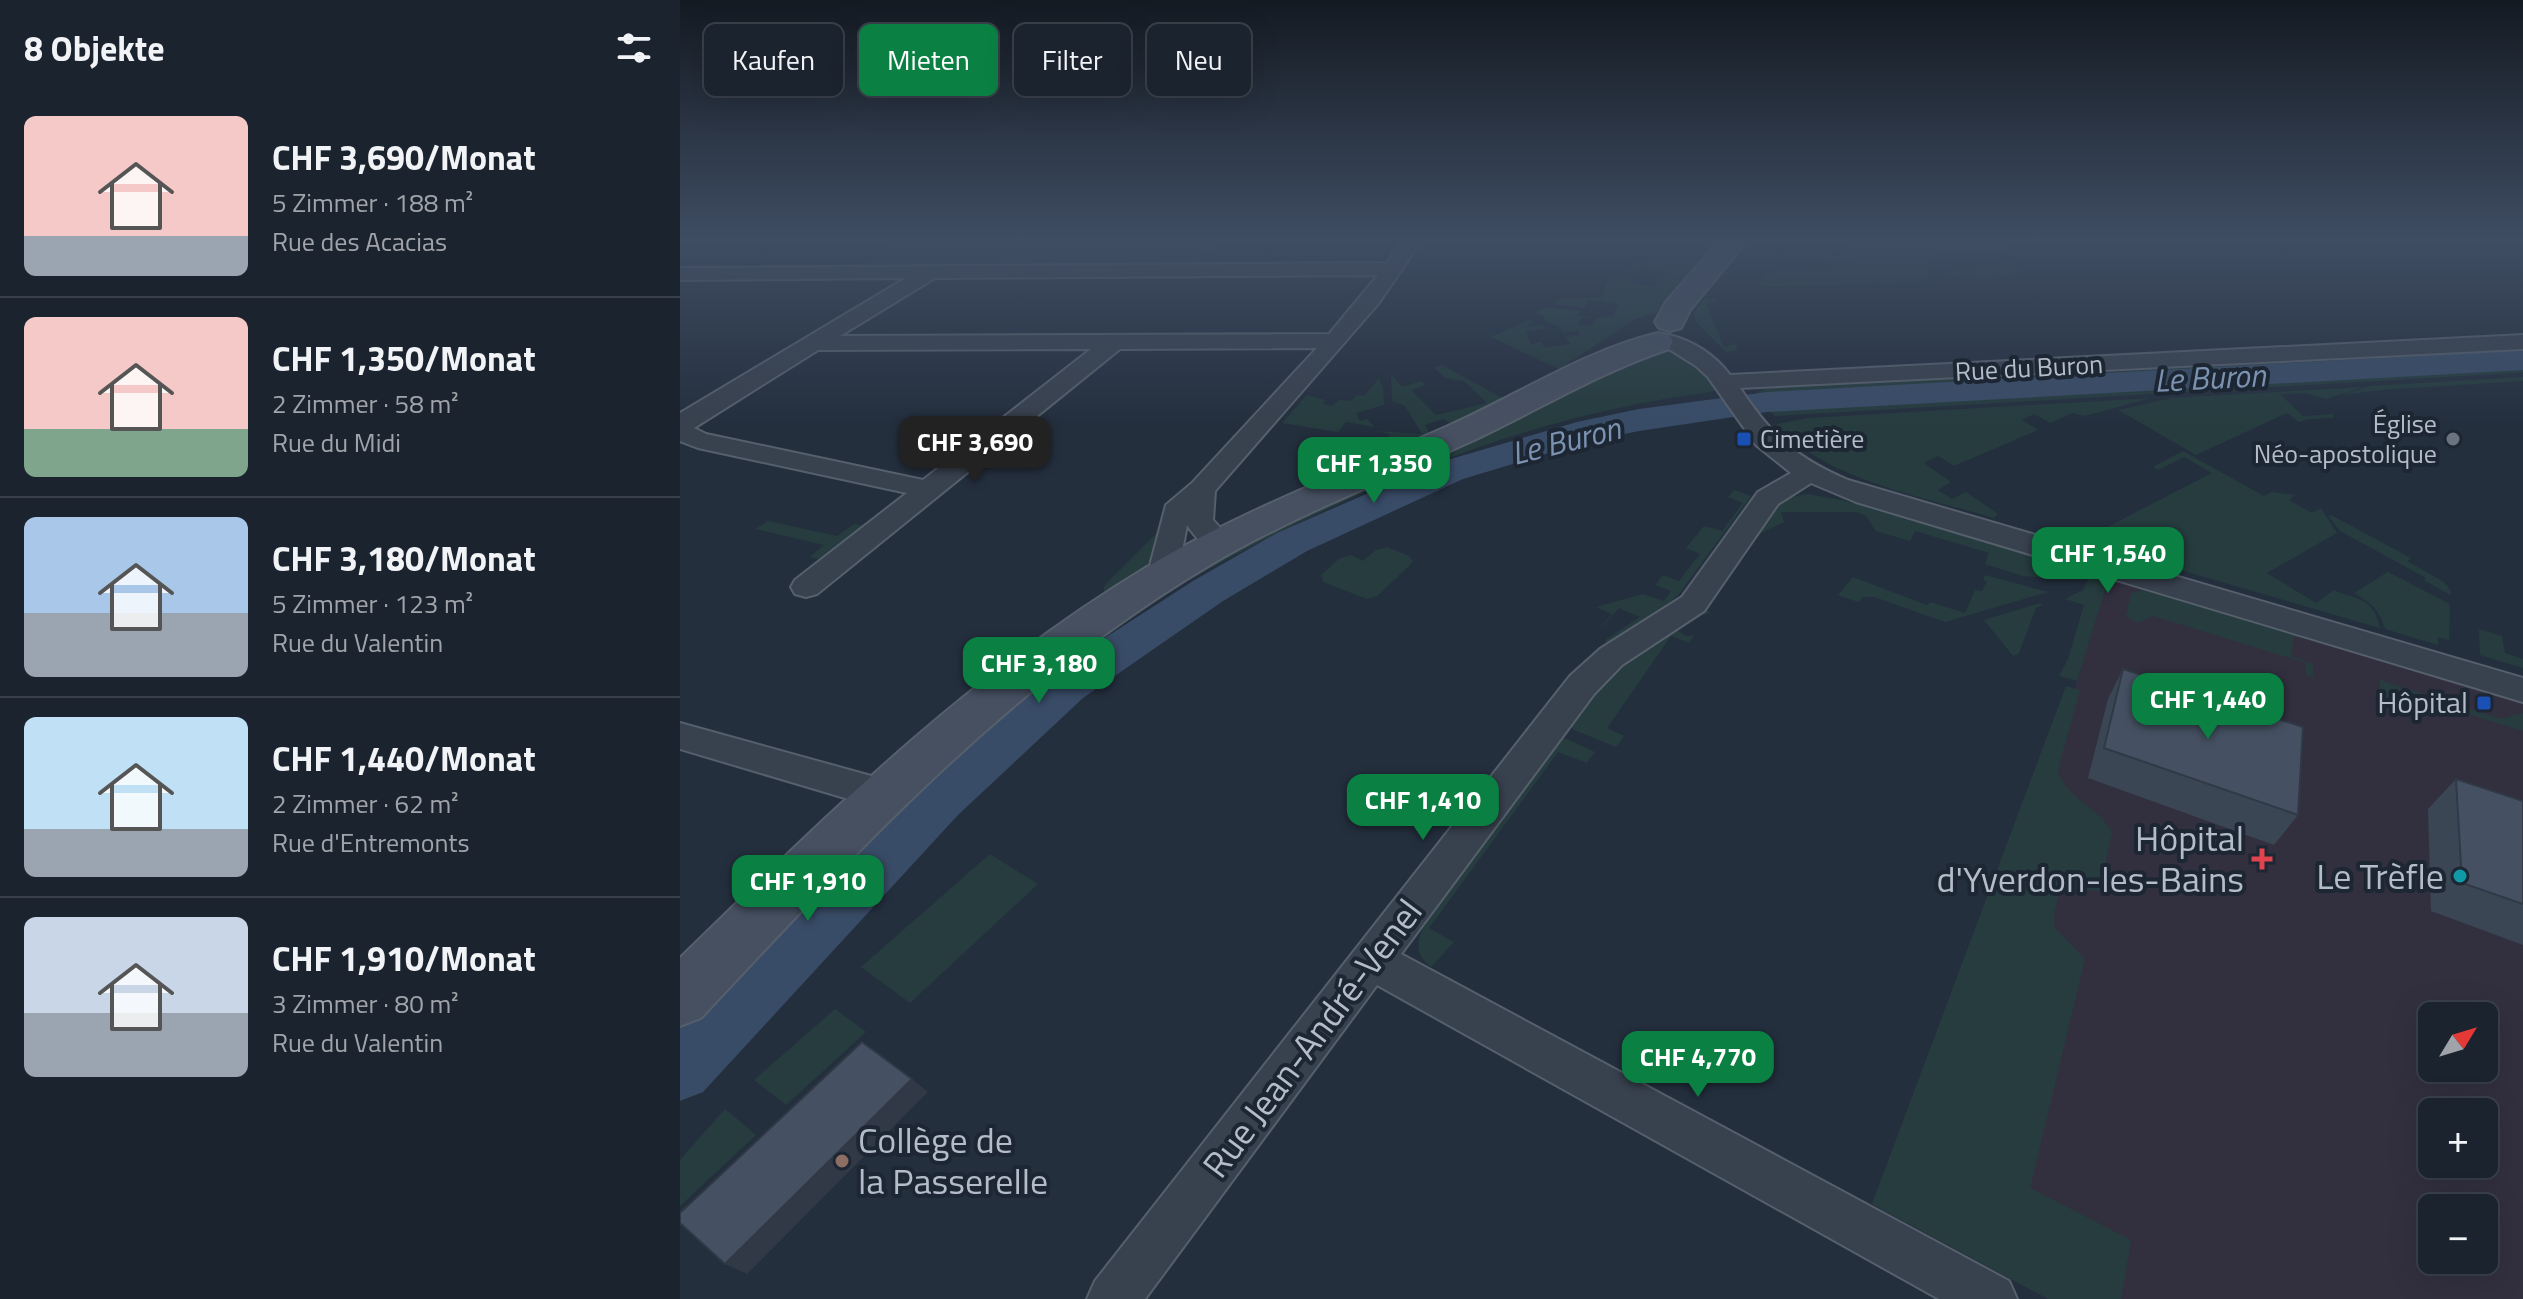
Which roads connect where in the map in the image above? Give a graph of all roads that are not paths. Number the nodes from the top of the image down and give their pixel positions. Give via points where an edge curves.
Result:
1 (884, 301) edge
2 (1368, 301) edge
3 (1682, 301) edge
4 (1664, 334) junction
5 (1335, 341) junction
6 (1114, 342) junction
7 (2523, 342) edge
8 (815, 343) junction
9 (1736, 398) junction
10 (680, 429) edge
11 (1809, 473) junction
12 (928, 489) junction
13 (1202, 489) junction
14 (1220, 543) junction
15 (1162, 577) junction
16 (806, 587) dead end
17 (2523, 690) edge
18 (680, 736) edge
19 (882, 794) junction
20 (1371, 960) junction
21 (680, 998) edge
22 (1113, 1299) edge
23 (1991, 1299) edge

1 - 8 street
2 - 5 street
3 - 4 main road
4 - 9 street via 1705,359
4 - 14 main road
5 - 6 street
5 - 13 street
6 - 8 street
6 - 12 street
7 - 9 street, Rue du Buron
8 - 10 street via 688,419
9 - 11 street via 1771,446
10 - 12 street via 698,440
11 - 17 street via 1866,496
11 - 20 street, Rue Jean-André-Venel via 1768,498 1693,604 1611,657 1582,685
12 - 16 street
13 - 14 street via 1196,512 1200,527
13 - 15 street via 1176,511
14 - 15 main road
15 - 19 main road via 1023,674
18 - 19 street
19 - 21 main road
20 - 22 street, Rue Jean-André-Venel
20 - 23 street

